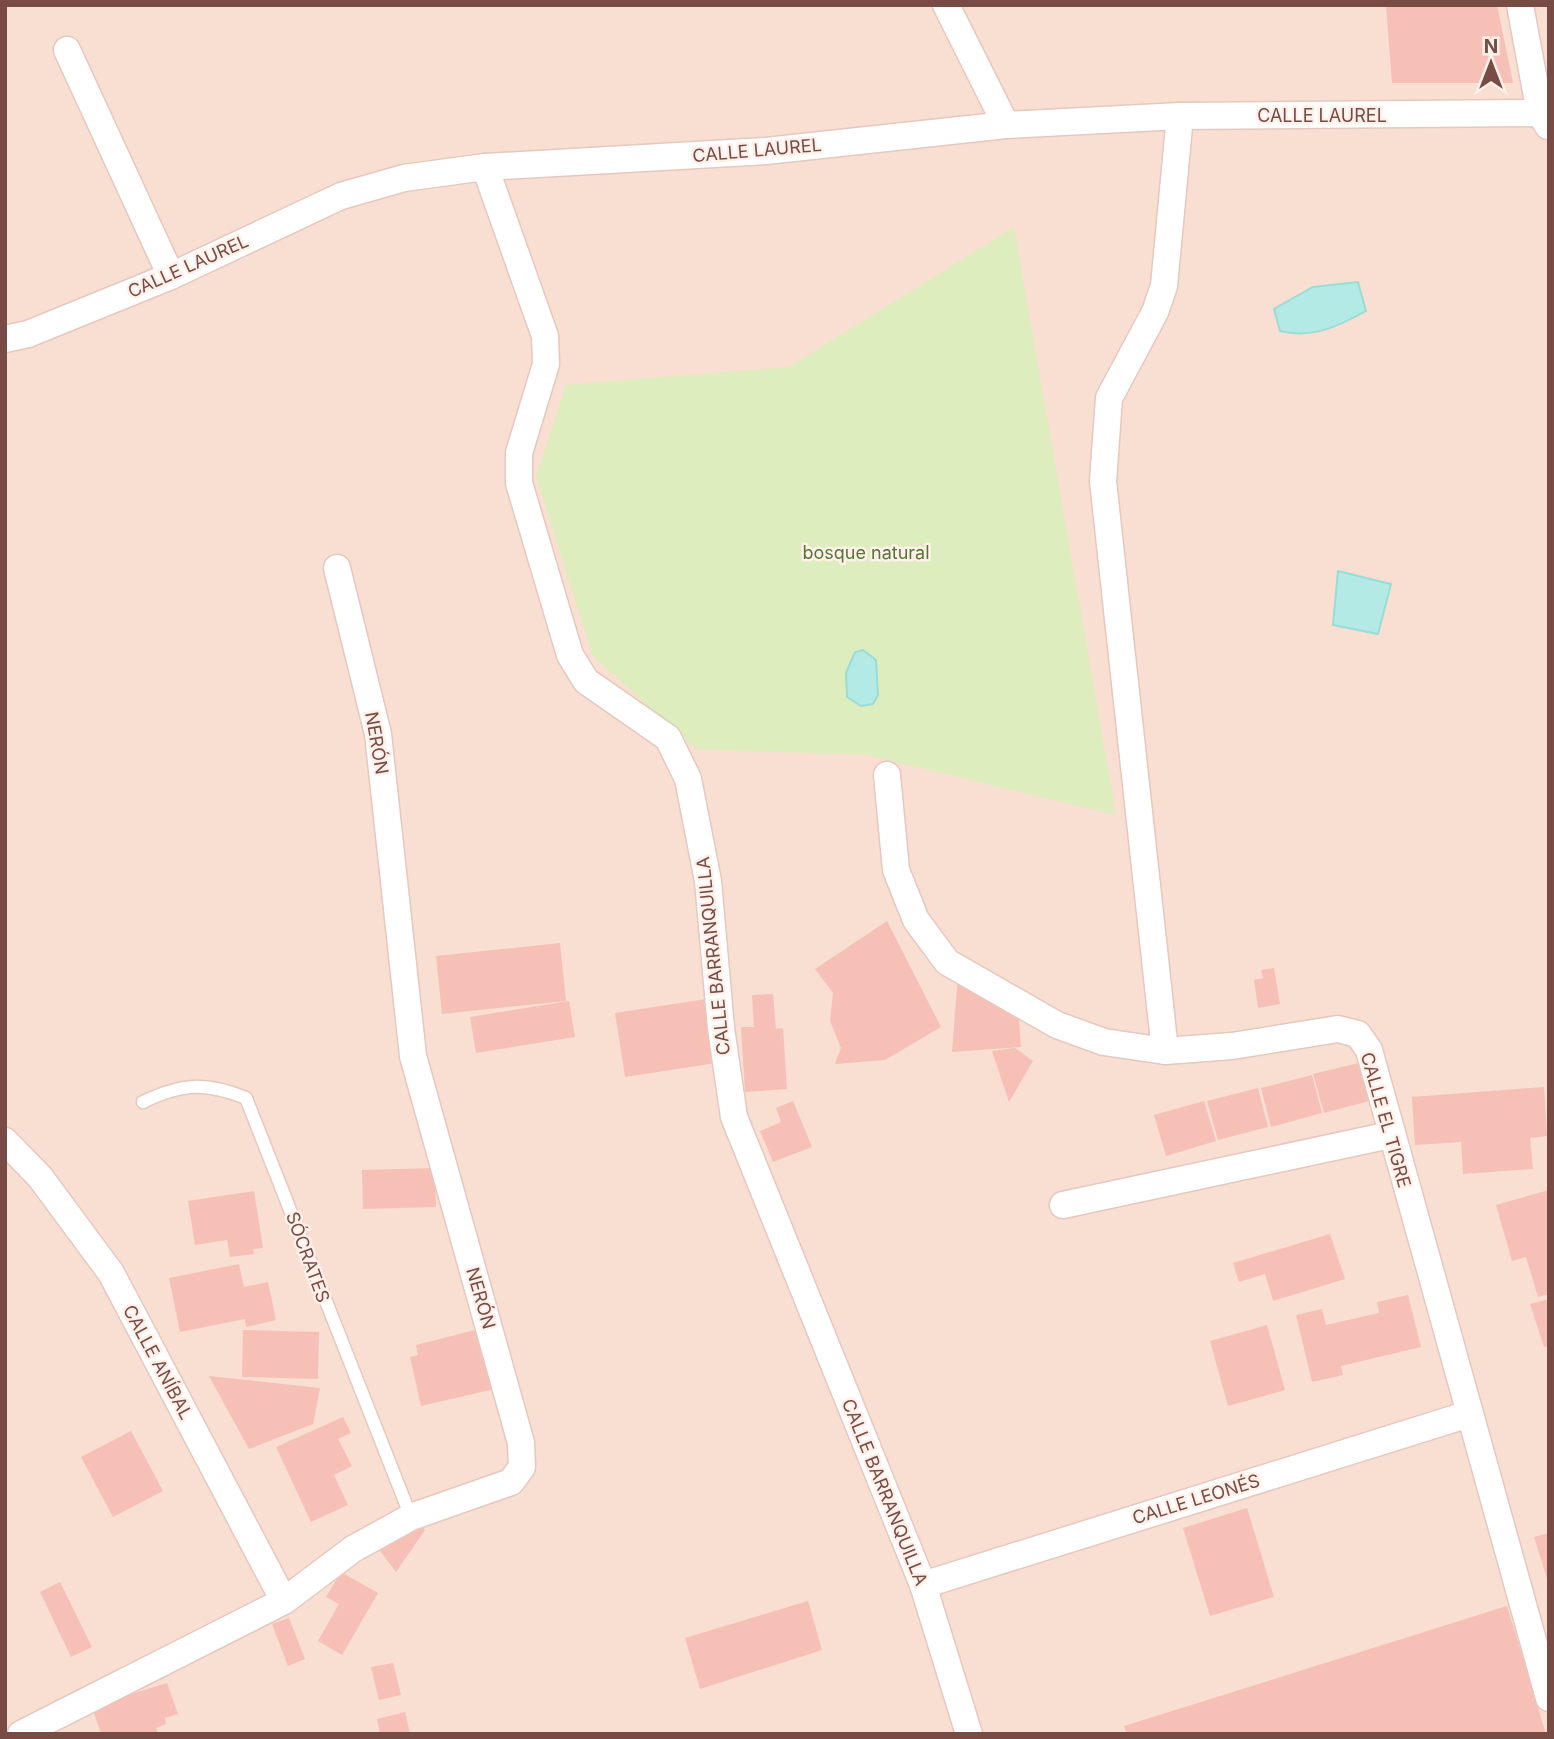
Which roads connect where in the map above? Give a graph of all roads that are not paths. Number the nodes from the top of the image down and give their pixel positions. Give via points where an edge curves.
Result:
1 (946, 5) edge
2 (1520, 5) edge
3 (67, 50) dead end
4 (1180, 116) junction
5 (1544, 120) edge
6 (1006, 125) junction
7 (485, 167) junction
8 (171, 276) junction
9 (5, 339) edge
10 (337, 568) dead end
11 (887, 775) dead end
12 (1165, 1051) junction
13 (143, 1102) dead end
14 (1390, 1135) junction
15 (5, 1140) edge
16 (1063, 1205) dead end
17 (1469, 1414) junction
18 (411, 1517) junction
19 (923, 1585) junction
20 (285, 1601) junction
21 (1549, 1698) edge
22 (72, 1723) edge
23 (21, 1734) edge
24 (969, 1734) edge

1 - 6 street
2 - 5 street, CALLE LAUREL
3 - 8 street
4 - 5 street, CALLE LAUREL
4 - 6 street, CALLE LAUREL
4 - 12 street via 1164,286 1156,312 1109,398 1103,481
6 - 7 street, CALLE LAUREL via 766,151
7 - 8 street, CALLE LAUREL via 404,178 341,196
7 - 19 street, CALLE BARRANQUILLA via 545,336 545,364 519,453 519,483 569,655 586,681 668,738 688,779 708,881 720,1028 734,1117
8 - 9 street, CALLE LAUREL
10 - 18 street, NERÓN via 378,734 413,1056 521,1443 522,1467 511,1482
11 - 12 street, CALLE EL TIGRE via 896,870 916,920 947,962 1057,1025 1104,1042
12 - 14 street, CALLE EL TIGRE via 1338,1029 1358,1034 1368,1050
13 - 18 lane, SÓCRATES via 188,1086 219,1087 246,1098
14 - 16 street
14 - 17 street, CALLE EL TIGRE
15 - 20 street, CALLE ANÍBAL via 40,1177 111,1273
17 - 19 street, CALLE LEONÉS
17 - 21 street, CALLE EL TIGRE
18 - 20 street, NERÓN via 353,1549
19 - 24 street, CALLE BARRANQUILLA
20 - 22 street, NERÓN
22 - 23 street, NERÓN

